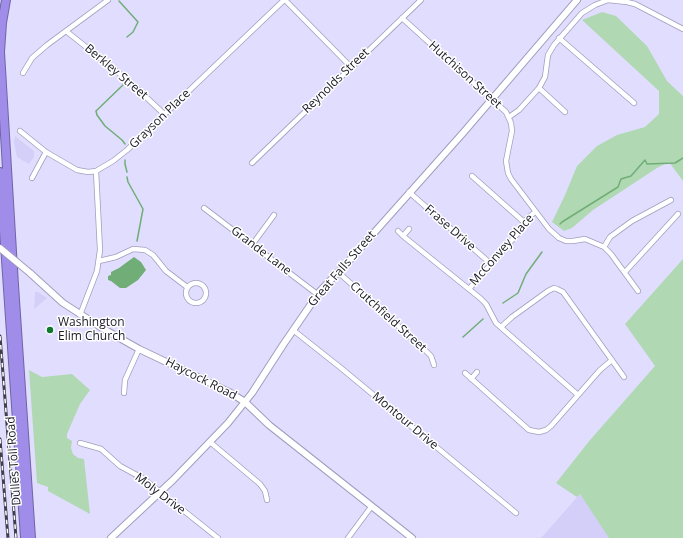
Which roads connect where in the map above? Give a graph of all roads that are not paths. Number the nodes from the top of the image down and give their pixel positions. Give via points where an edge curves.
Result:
1 (6, 0) edge
2 (108, 0) edge
3 (285, 0) edge
4 (421, 0) edge
5 (577, 0) edge
6 (402, 18) junction
7 (683, 29) edge
8 (66, 31) junction
9 (560, 38) junction
10 (351, 67) junction
11 (23, 73) dead end
12 (539, 88) junction
13 (492, 99) junction
14 (634, 103) dead end
15 (565, 112) dead end
16 (164, 114) junction
17 (509, 117) junction
18 (20, 131) dead end
19 (46, 152) junction
20 (252, 163) dead end
21 (96, 171) junction
22 (0, 172) edge
23 (472, 176) dead end
24 (32, 178) dead end
25 (409, 192) junction
26 (671, 200) dead end
27 (204, 208) dead end
28 (535, 212) junction
29 (678, 214) dead end
30 (274, 215) dead end
31 (525, 223) junction
32 (409, 229) dead end
33 (398, 231) dead end
34 (404, 236) junction
35 (252, 245) junction
36 (604, 247) junction
37 (0, 248) edge
38 (99, 261) junction
39 (491, 264) junction
40 (338, 272) junction
41 (625, 272) junction
42 (187, 287) junction
43 (469, 289) junction
44 (638, 291) dead end
45 (317, 294) junction
46 (80, 314) junction
47 (501, 327) junction
48 (293, 330) junction
49 (139, 349) junction
50 (612, 360) junction
51 (434, 365) dead end
52 (477, 372) dead end
53 (465, 373) dead end
54 (624, 377) dead end
55 (471, 379) junction
56 (124, 393) dead end
57 (578, 395) junction
58 (245, 402) junction
59 (210, 442) junction
60 (80, 443) dead end
61 (160, 492) junction
62 (267, 500) dead end
63 (371, 507) junction
64 (516, 513) dead end
65 (25, 538) edge
66 (31, 538) edge
67 (111, 538) edge
68 (218, 538) edge
69 (348, 538) edge
70 (412, 538) edge

1 - 66 highway, Dulles Toll Road via 0,52
2 - 8 street
3 - 10 street
3 - 16 street, Grayson Place
4 - 6 street, Reynolds Street
5 - 13 main road, Great Falls Street
6 - 10 street, Reynolds Street
6 - 13 street, Hutchison Street
7 - 9 street via 635,4 608,0 582,13
8 - 11 street via 32,58
8 - 16 street, Berkley Street via 130,82
9 - 12 street via 548,55 545,77
9 - 14 street
10 - 20 street, Reynolds Street
12 - 15 street
12 - 17 street
13 - 17 street, Hutchison Street
13 - 25 main road, Great Falls Street
16 - 21 street, Grayson Place via 127,150
17 - 28 street, Hutchison Street via 512,131 506,161 508,173
18 - 19 street
19 - 21 street via 77,170
19 - 24 street
21 - 38 street
22 - 65 highway
23 - 31 street
25 - 39 street, Frase Drive
25 - 40 main road, Great Falls Street
26 - 36 street via 632,221 610,237
27 - 35 street, Grande Lane
28 - 31 street, McConvey Place
28 - 36 street, Hutchison Street via 559,238 573,241 584,239
29 - 41 street
30 - 35 street
31 - 39 street, McConvey Place
32 - 34 street
33 - 34 street
34 - 43 street
35 - 45 street, Grande Lane
36 - 41 street
37 - 46 main road, Haycock Road, bridge via 58,299
38 - 42 street via 133,249 145,250
38 - 46 street
39 - 43 street, McConvey Place
40 - 45 main road, Great Falls Street
40 - 51 street, Crutchfield Street via 423,348 431,356
41 - 44 street
42 - 42 street via 185,294 189,301 195,304 202,302 206,292 202,284 195,282
43 - 47 street via 484,301 493,319
45 - 48 main road, Great Falls Street
46 - 49 main road, Haycock Road
47 - 50 street via 554,288 562,292
47 - 57 street
48 - 58 main road, Great Falls Street
48 - 64 street, Montour Drive
49 - 56 street via 126,380
49 - 58 main road, Haycock Road via 214,384
50 - 54 street
50 - 57 street
52 - 55 street
53 - 55 street
55 - 57 street via 533,432 549,428
58 - 59 main road, Great Falls Street
58 - 63 main road, Haycock Road via 269,426
59 - 61 main road, Great Falls Street
59 - 62 street via 260,484
60 - 61 street, Moly Drive via 101,449 120,466 144,479
61 - 67 main road, Great Falls Street
61 - 68 street, Moly Drive
63 - 69 street
63 - 70 main road, Haycock Road

